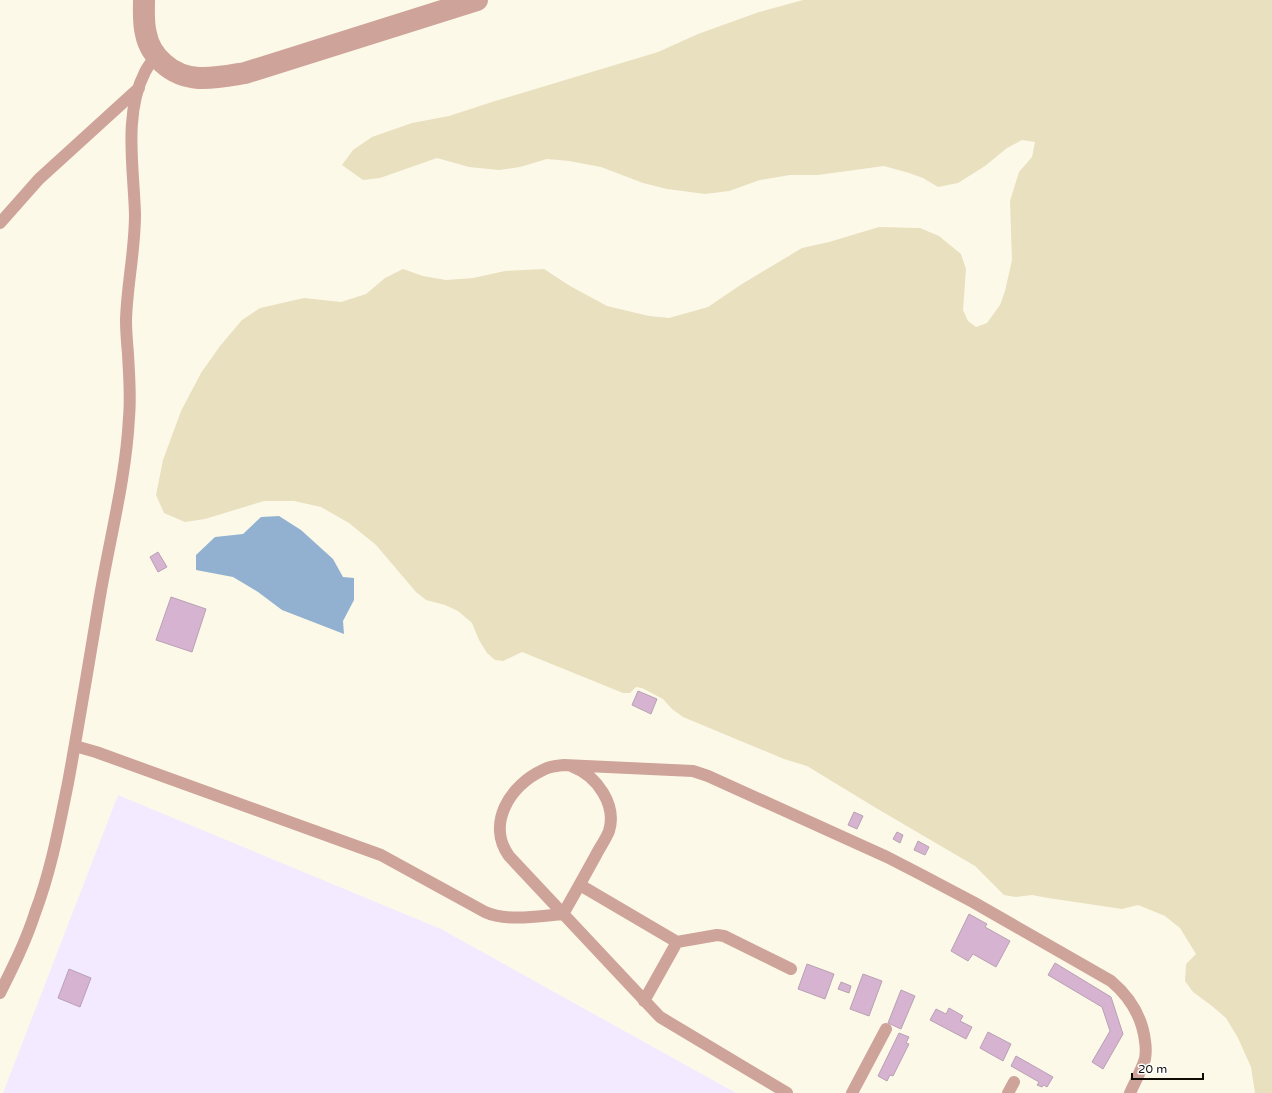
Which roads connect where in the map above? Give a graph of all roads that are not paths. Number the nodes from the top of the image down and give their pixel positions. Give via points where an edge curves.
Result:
1 (144, 0) edge
2 (477, 0) edge
3 (156, 56) junction
4 (139, 88) junction
5 (0, 223) edge
6 (75, 746) junction
7 (564, 765) junction
8 (580, 885) junction
9 (563, 914) junction
10 (677, 942) junction
11 (791, 969) dead end
12 (0, 993) edge
13 (644, 1001) junction
14 (886, 1029) dead end
15 (1014, 1082) dead end
16 (787, 1093) edge
17 (852, 1093) edge
18 (1008, 1093) edge
19 (1130, 1093) edge

1 - 3 street via 146,35
2 - 3 street via 245,74 208,78 185,77 171,70
3 - 4 lane via 145,71
4 - 5 lane via 39,179
4 - 6 lane via 134,108 131,152 135,216 126,323 130,416
6 - 9 lane via 381,855 493,916
6 - 12 lane via 56,844 46,881 16,960
7 - 8 lane via 576,768 592,778 605,795 611,813 609,832
7 - 9 lane via 544,769 514,791 501,818 500,829 503,848
7 - 19 lane via 693,771 708,776 887,857 972,902 1104,978 1121,989 1141,1020 1146,1048 1145,1058
8 - 9 lane
8 - 10 lane
9 - 13 lane
10 - 11 lane via 724,936
10 - 13 lane
13 - 16 lane via 667,1022
14 - 17 lane
15 - 18 lane

